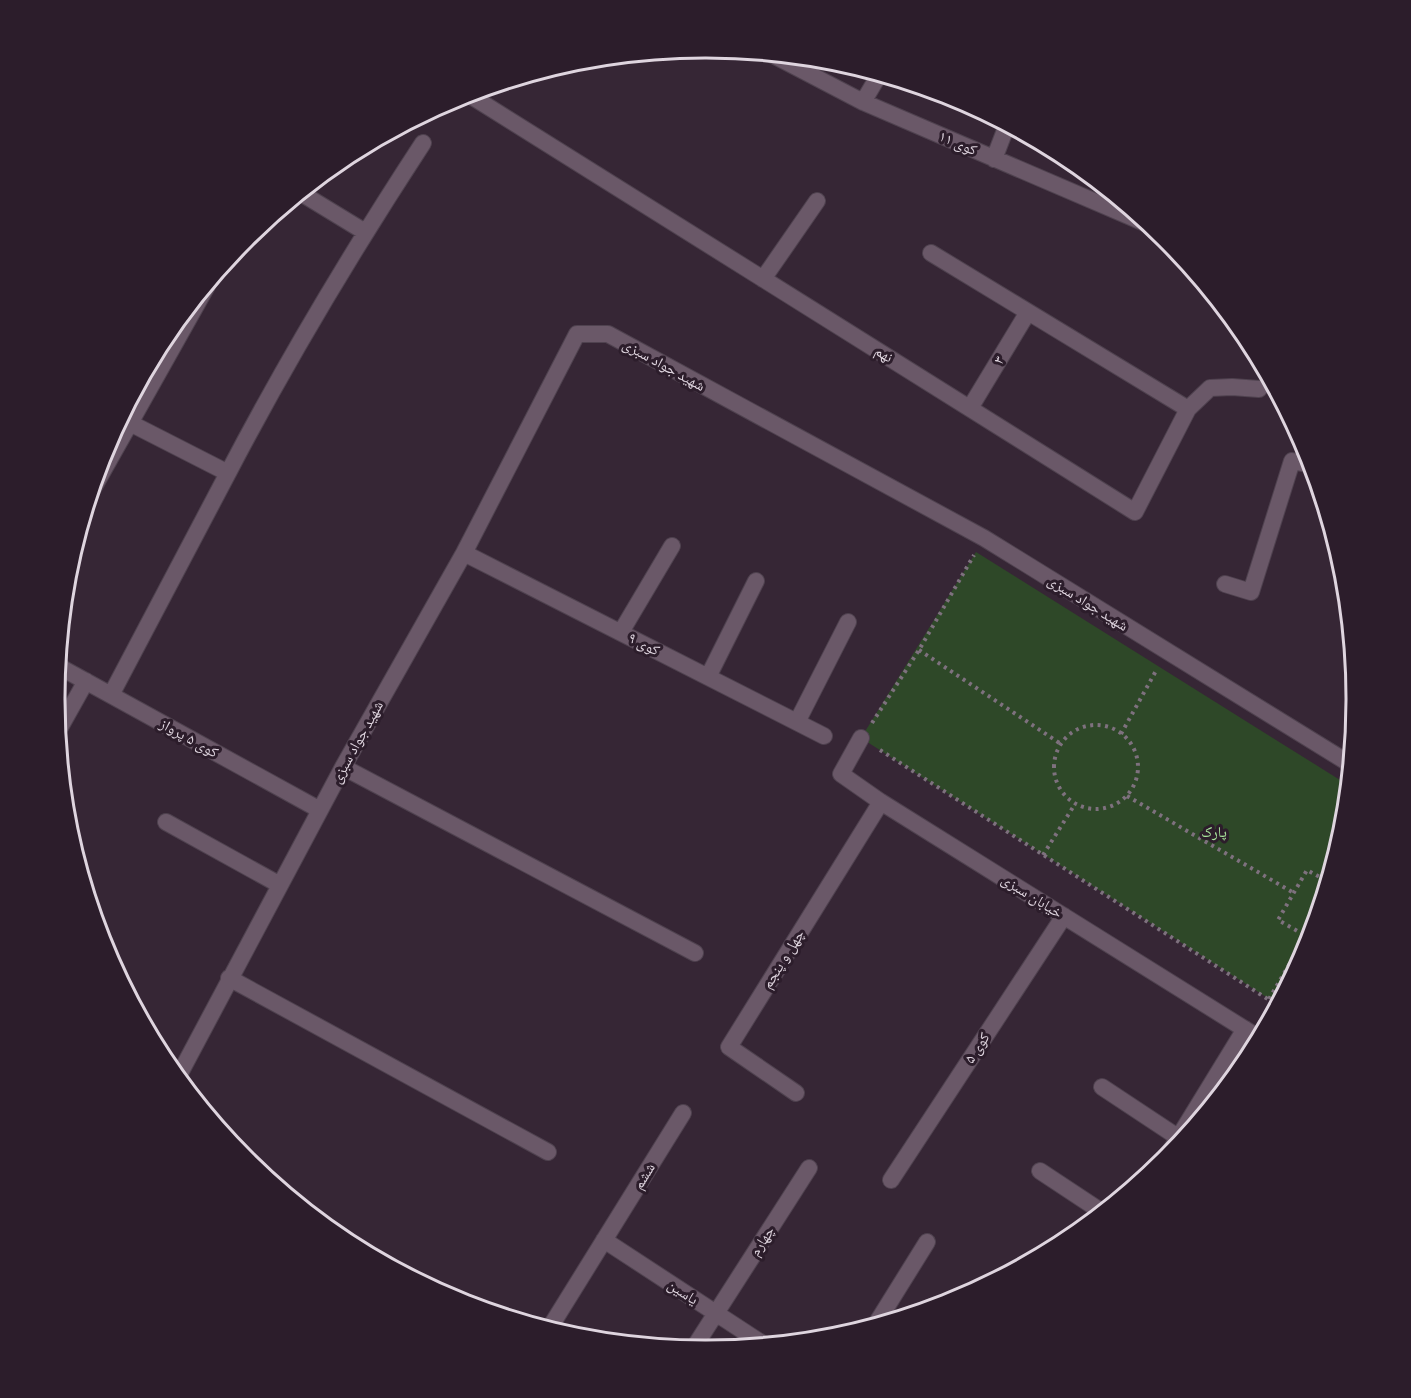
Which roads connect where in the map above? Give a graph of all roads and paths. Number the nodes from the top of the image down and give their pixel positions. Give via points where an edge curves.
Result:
1 (791, 64) edge
2 (875, 81) edge
3 (478, 100) edge
4 (863, 102) junction
5 (1004, 133) edge
6 (423, 142) dead end
7 (994, 159) junction
8 (308, 197) edge
9 (817, 201) dead end
10 (1114, 206) edge
11 (365, 232) junction
12 (931, 253) dead end
13 (764, 279) junction
14 (1028, 312) junction
15 (183, 329) edge
16 (1259, 389) dead end
17 (970, 408) junction
18 (1188, 409) junction
19 (130, 423) junction
20 (120, 441) edge
21 (1300, 463) edge
22 (228, 473) junction
23 (672, 546) dead end
24 (976, 552) dead end
25 (464, 553) junction
26 (756, 581) dead end
27 (1225, 584) dead end
28 (848, 622) dead end
29 (621, 632) junction
30 (919, 650) junction
31 (1158, 666) dead end
32 (66, 670) edge
33 (708, 677) junction
34 (86, 681) junction
35 (111, 695) junction
36 (65, 718) edge
37 (797, 722) junction
38 (1121, 734) junction
39 (825, 736) dead end
40 (861, 738) junction
41 (1060, 744) junction
42 (1343, 760) edge
43 (343, 767) junction
44 (1127, 796) junction
45 (881, 802) junction
46 (1075, 804) junction
47 (320, 810) junction
48 (166, 822) dead end
49 (1043, 855) junction
50 (1320, 877) edge
51 (280, 885) junction
52 (1294, 893) junction
53 (1064, 915) junction
54 (1301, 933) edge
55 (695, 953) dead end
56 (230, 978) junction
57 (1281, 980) edge
58 (1269, 999) joint
59 (1252, 1033) edge
60 (1246, 1041) edge
61 (182, 1068) edge
62 (1102, 1087) dead end
63 (1214, 1089) edge
64 (796, 1093) dead end
65 (683, 1113) dead end
66 (1174, 1135) edge
67 (548, 1152) dead end
68 (808, 1168) dead end
69 (1040, 1171) dead end
70 (891, 1180) dead end
71 (1095, 1207) edge
72 (604, 1240) junction
73 (927, 1242) dead end
74 (716, 1313) junction
75 (882, 1315) edge
76 (554, 1321) edge
77 (753, 1337) edge
78 (699, 1340) edge

1 - 4 street, کوی ۱۱
2 - 4 street
3 - 13 street, نهم
4 - 7 street, کوی ۱۱
5 - 7 street
6 - 11 street
7 - 10 street, کوی ۱۱
8 - 11 street
9 - 13 street
11 - 22 street
12 - 14 street
13 - 17 street, نهم
14 - 17 street, ۳
14 - 18 street
15 - 19 street
16 - 18 street, نهم via 1210,388
17 - 18 street, نهم via 1135,512
19 - 20 street
19 - 22 street
21 - 27 street via 1292,461 1251,592
22 - 35 street
23 - 29 street
24 - 30 path
25 - 29 street, کوی ۹
25 - 42 street, شهید جواد سبزی via 578,334 609,334 984,538
25 - 43 street, شهید جواد سبزی
26 - 33 street
28 - 37 street
29 - 33 street, کوی ۹
30 - 40 path
30 - 41 path
31 - 38 path
32 - 34 street, کوی ۵ پرواز
33 - 37 street, کوی ۹
34 - 35 street, کوی ۵ پرواز
34 - 36 street
35 - 47 street, کوی ۵ پرواز
37 - 39 street, کوی ۹
38 - 41 path via 1095,725 1070,734
38 - 44 path via 1136,756 1138,770
40 - 45 street, خیابان سبزی via 841,774
40 - 49 path
41 - 46 path via 1055,756 1056,783
43 - 47 street, شهید جواد سبزی
43 - 55 street
44 - 46 path via 1102,809
44 - 52 path
45 - 53 street, خیابان سبزی
45 - 64 street, چهل و پنجم via 729,1047
46 - 49 path
47 - 51 street, شهید جواد سبزی
48 - 51 street
49 - 58 path
50 - 52 path via 1307,870
51 - 56 street, شهید جواد سبزی
52 - 54 path via 1278,920
53 - 59 street, خیابان سبزی
53 - 70 street, کوی ۵
56 - 61 street, شهید جواد سبزی
56 - 67 street
57 - 58 path
60 - 63 street
62 - 66 street
65 - 72 street, ششم
68 - 74 street, چهارم
69 - 71 street
72 - 74 street, یاسین
72 - 76 street, ششم
73 - 75 street
74 - 77 street, یاسین
74 - 78 street, چهارم

